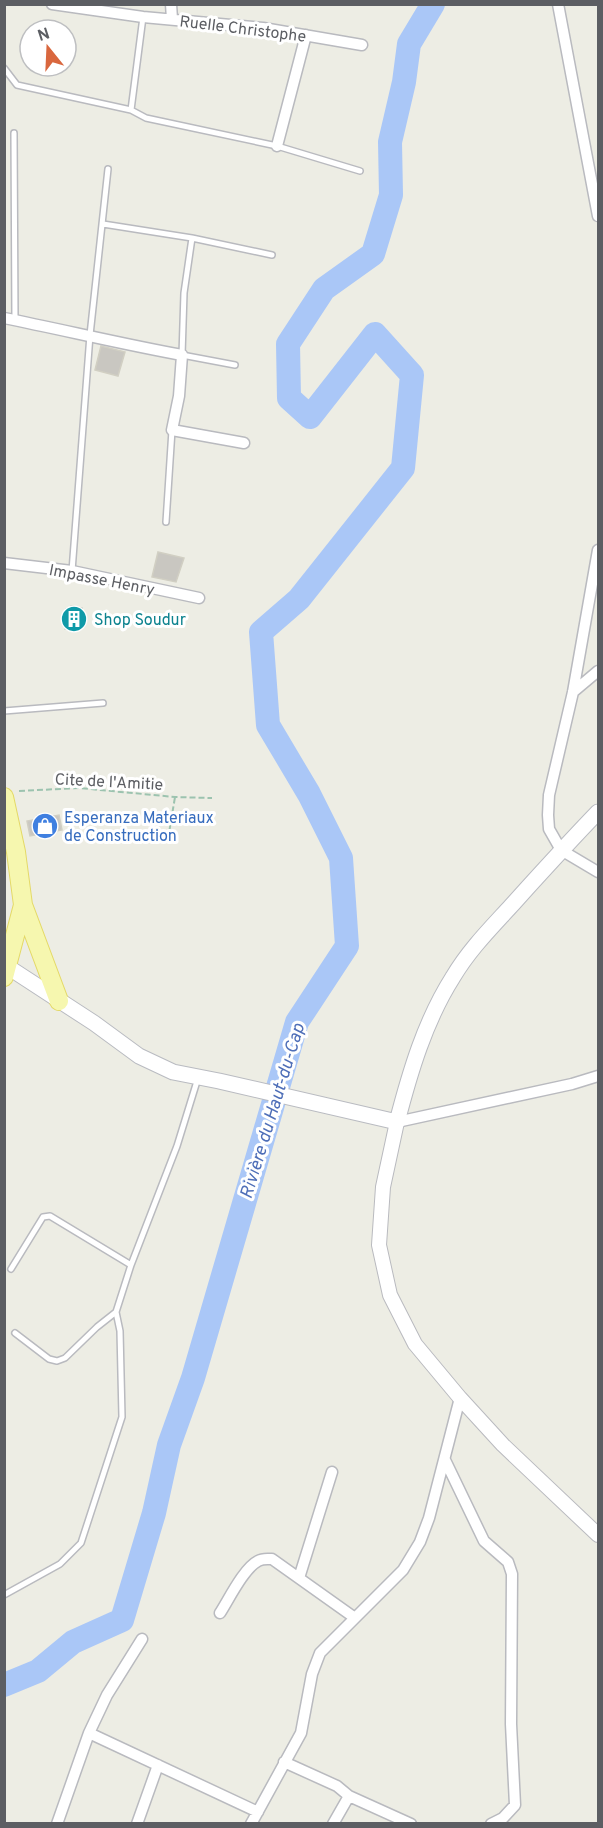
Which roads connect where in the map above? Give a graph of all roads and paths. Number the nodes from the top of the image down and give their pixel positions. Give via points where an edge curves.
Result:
1 (52, 4) edge
2 (171, 4) edge
3 (558, 4) edge
4 (143, 17) junction
5 (172, 19) junction
6 (306, 35) junction
7 (362, 45) dead end
8 (4, 68) edge
9 (131, 111) junction
10 (14, 133) dead end
11 (277, 146) junction
12 (108, 170) dead end
13 (360, 171) dead end
14 (598, 216) edge
15 (103, 224) junction
16 (192, 238) junction
17 (272, 255) dead end
18 (10, 319) edge
19 (90, 335) junction
20 (182, 355) junction
21 (235, 365) dead end
22 (172, 430) junction
23 (244, 443) dead end
24 (166, 522) dead end
25 (598, 550) edge
26 (4, 563) edge
27 (72, 571) junction
28 (199, 598) dead end
29 (598, 671) edge
30 (573, 692) junction
31 (103, 703) dead end
32 (4, 711) edge
33 (10, 794) edge
34 (176, 797) junction
35 (212, 798) dead end
36 (598, 812) edge
37 (168, 839) dead end
38 (561, 850) junction
39 (598, 872) edge
40 (23, 905) junction
41 (6, 970) edge
42 (59, 1001) junction
43 (598, 1076) edge
44 (198, 1077) junction
45 (397, 1122) junction
46 (131, 1265) junction
47 (11, 1269) dead end
48 (116, 1312) junction
49 (15, 1333) dead end
50 (460, 1398) junction
51 (445, 1460) junction
52 (332, 1472) dead end
53 (598, 1534) edge
54 (299, 1578) junction
55 (4, 1595) edge
56 (220, 1613) dead end
57 (355, 1618) junction
58 (142, 1639) dead end
59 (90, 1733) junction
60 (284, 1762) junction
61 (158, 1765) junction
62 (349, 1796) junction
63 (258, 1812) junction
64 (57, 1824) edge
65 (137, 1824) edge
66 (251, 1824) edge
67 (333, 1824) edge
68 (411, 1824) edge
69 (491, 1824) edge

1 - 4 street, Ruelle Christophe
2 - 5 street
3 - 14 street
4 - 5 street, Ruelle Christophe
4 - 9 lane
5 - 6 street, Ruelle Christophe
6 - 7 street, Ruelle Christophe
6 - 11 street
8 - 9 lane via 17,86
9 - 11 lane via 146,118
10 - 18 lane
11 - 13 lane
12 - 15 lane
15 - 16 lane
15 - 19 lane
16 - 17 lane
16 - 20 lane via 184,293
18 - 19 street
19 - 20 street
19 - 27 lane
20 - 21 lane
20 - 22 street
22 - 23 street
22 - 24 lane
25 - 30 street
26 - 27 street, Impasse Henry
27 - 28 street, Impasse Henry
29 - 30 street
30 - 38 street via 549,795 549,828
31 - 32 lane
33 - 34 path, Cite de l'Amitie via 79,788
33 - 40 main road
34 - 35 path, Cite de l'Amitie
34 - 37 path, Cite de l'Amitie
36 - 38 main road
38 - 39 street
38 - 45 main road via 470,951 452,978 411,1070
40 - 41 main road
40 - 42 main road
41 - 42 main road
42 - 44 main road via 139,1056 173,1072
43 - 45 street
44 - 45 main road
44 - 46 lane via 177,1146
45 - 50 street via 383,1187 379,1245 390,1295 415,1344
46 - 47 lane via 47,1216
46 - 48 lane
48 - 49 lane via 65,1358 57,1360 49,1359
48 - 55 lane via 122,1417 81,1543 60,1564
50 - 51 street
50 - 53 street via 503,1445
51 - 57 street via 420,1542 403,1570
51 - 69 street via 484,1541 508,1562 512,1574 515,1805
52 - 54 street
54 - 56 street via 272,1559 264,1558 247,1570
54 - 57 street
57 - 60 street via 320,1653 301,1733
58 - 59 street via 107,1695
59 - 61 street
59 - 64 street
60 - 62 street via 337,1786
60 - 63 street
61 - 63 street
61 - 65 street
62 - 67 street
62 - 68 street
63 - 66 street

